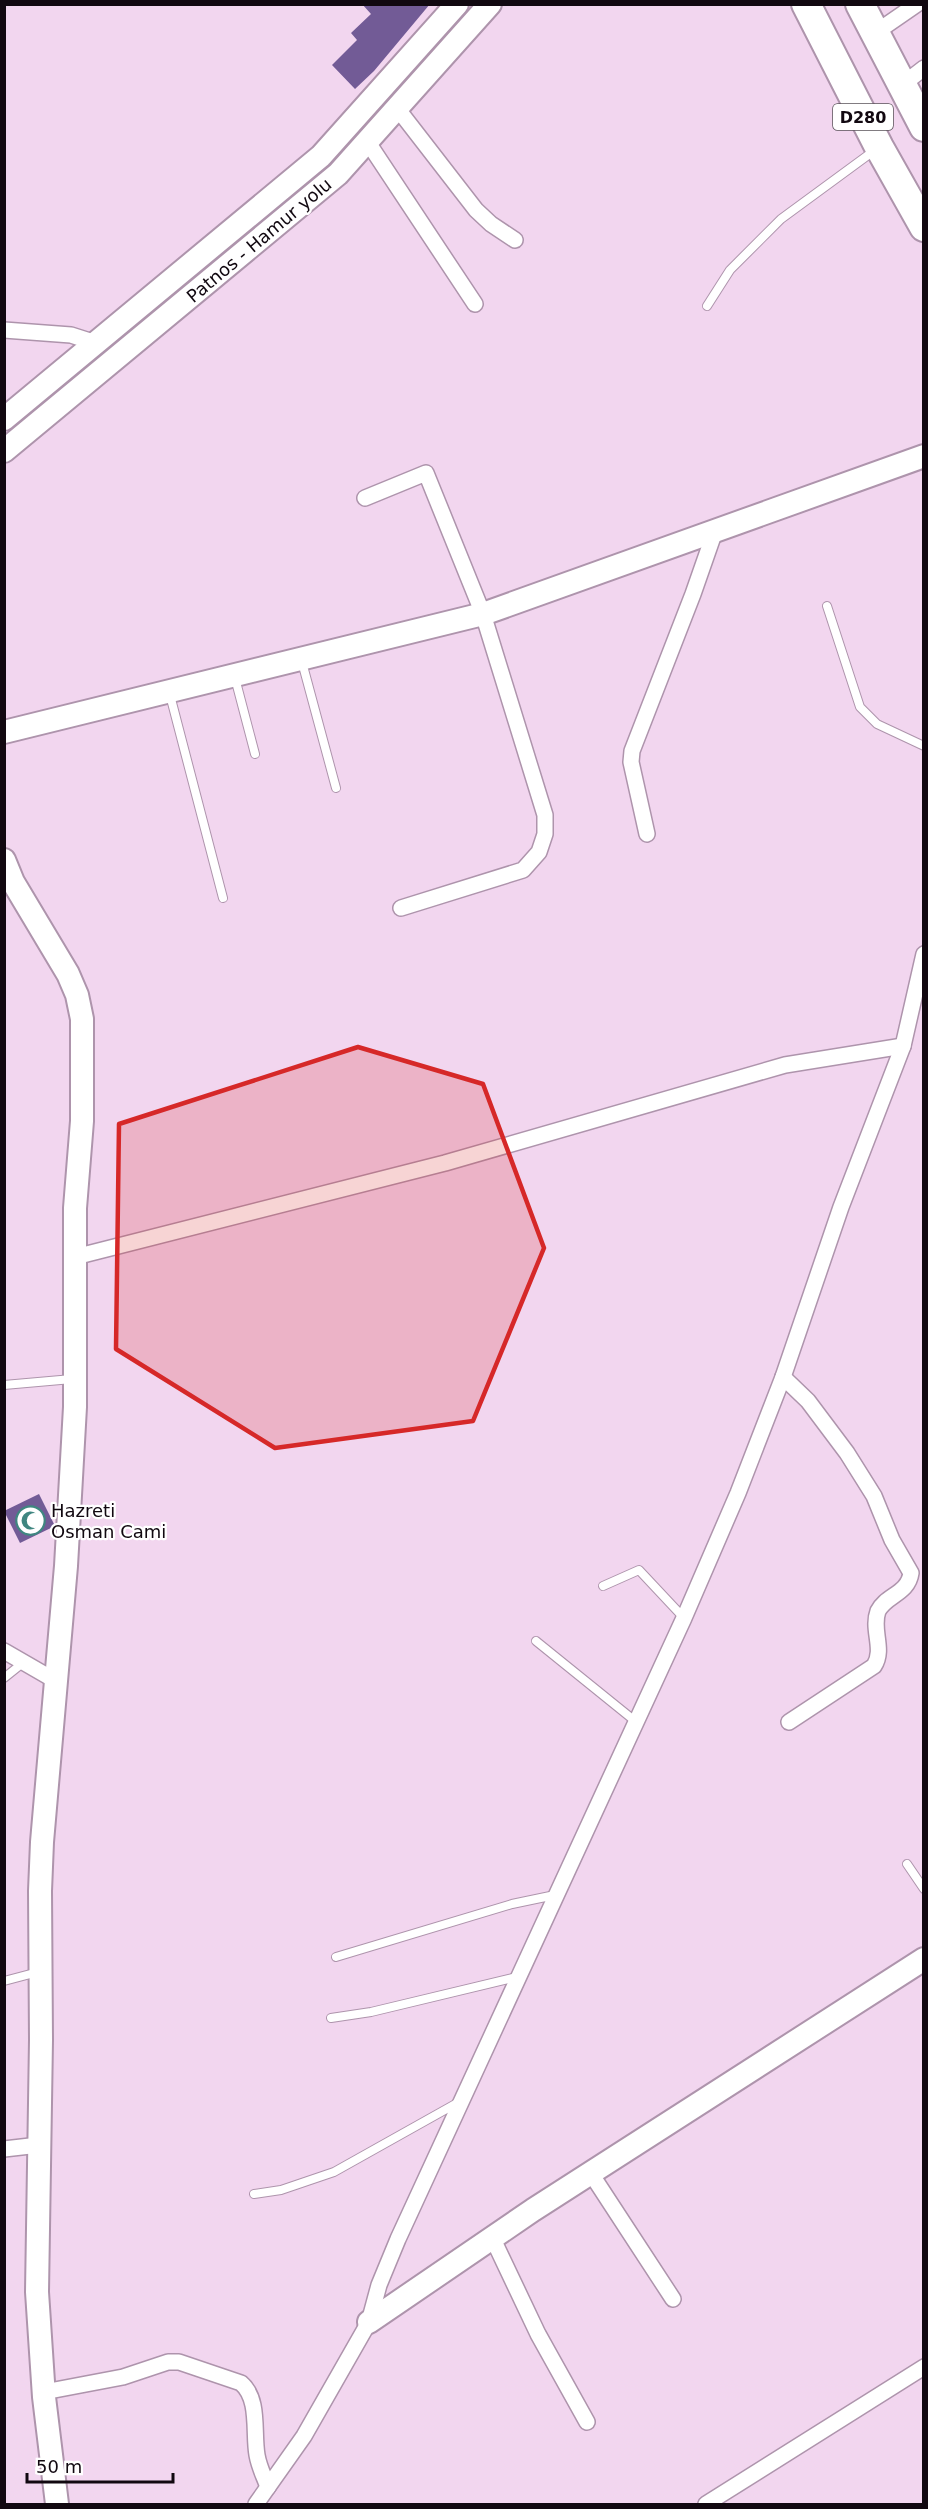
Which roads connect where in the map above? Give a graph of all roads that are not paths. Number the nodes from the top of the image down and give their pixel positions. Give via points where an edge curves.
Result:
1 (457, 4) edge
2 (490, 4) edge
3 (806, 4) edge
4 (860, 4) edge
5 (917, 4) edge
6 (874, 33) junction
7 (924, 68) edge
8 (902, 86) junction
9 (397, 108) junction
10 (924, 127) edge
11 (367, 141) junction
12 (879, 147) junction
13 (924, 227) edge
14 (515, 240) dead end
15 (474, 304) dead end
16 (707, 306) dead end
17 (4, 330) edge
18 (96, 343) junction
19 (4, 419) edge
20 (4, 451) edge
21 (924, 456) edge
22 (365, 498) dead end
23 (715, 531) junction
24 (827, 606) dead end
25 (483, 614) junction
26 (300, 658) junction
27 (234, 674) junction
28 (169, 690) junction
29 (4, 732) edge
30 (924, 746) edge
31 (255, 754) dead end
32 (336, 788) dead end
33 (647, 834) dead end
34 (4, 860) edge
35 (223, 898) dead end
36 (401, 908) dead end
37 (924, 954) edge
38 (903, 1046) junction
39 (75, 1257) junction
40 (783, 1377) junction
41 (75, 1378) junction
42 (4, 1385) edge
43 (603, 1586) dead end
44 (684, 1618) junction
45 (536, 1641) dead end
46 (4, 1651) edge
47 (24, 1662) junction
48 (4, 1678) edge
49 (56, 1681) junction
50 (635, 1721) junction
51 (789, 1722) dead end
52 (907, 1864) dead end
53 (924, 1889) edge
54 (555, 1895) junction
55 (336, 1957) dead end
56 (924, 1959) edge
57 (41, 1971) junction
58 (517, 1977) junction
59 (4, 1981) edge
60 (331, 2018) dead end
61 (460, 2102) junction
62 (39, 2145) junction
63 (4, 2149) edge
64 (590, 2172) junction
65 (254, 2194) dead end
66 (492, 2237) junction
67 (673, 2299) dead end
68 (369, 2322) junction
69 (924, 2367) edge
70 (44, 2392) junction
71 (587, 2422) dead end
72 (268, 2487) junction
73 (57, 2505) edge
74 (256, 2505) edge
75 (706, 2505) edge

1 - 18 street, Patnos - Hamur yolu via 321,156
2 - 9 street, Patnos - Hamur yolu
3 - 12 highway, D280
4 - 6 highway, D280
5 - 6 street
6 - 8 highway, D280
7 - 8 street
8 - 10 highway, D280
9 - 11 street, Patnos - Hamur yolu
9 - 14 street via 476,210
11 - 15 street
11 - 20 street, Patnos - Hamur yolu via 338,174
12 - 13 highway, D280
12 - 16 lane via 781,219 730,270
17 - 18 street via 71,335
18 - 19 street, Patnos - Hamur yolu
21 - 23 street
22 - 25 street via 426,473
23 - 25 street
23 - 33 street via 632,751
24 - 30 lane via 860,707 877,724
25 - 26 street
25 - 36 street via 539,789 545,834 539,852 523,870
26 - 27 street
26 - 32 lane
27 - 28 street
27 - 31 lane
28 - 29 street
28 - 35 lane
34 - 39 street via 68,974 82,1019
37 - 38 street
38 - 39 street via 785,1065 445,1163
38 - 40 street via 841,1207
39 - 41 street
40 - 44 street
40 - 51 street via 808,1401 847,1453 874,1496 911,1574 905,1588 879,1609 879,1658 874,1666
41 - 42 lane
41 - 49 street
43 - 44 lane via 639,1570
44 - 50 street
45 - 50 lane
46 - 47 street
47 - 48 lane
47 - 49 street
49 - 57 street via 42,1842
50 - 54 street
52 - 53 lane
54 - 55 lane via 512,1904
54 - 58 street
56 - 64 street
57 - 59 lane
57 - 62 street
58 - 60 lane
58 - 61 street
61 - 65 lane via 334,2172 281,2190
61 - 68 street via 398,2239
62 - 63 street
62 - 70 street via 37,2292
64 - 66 street
64 - 67 street
66 - 68 street
66 - 71 street via 538,2334
68 - 72 street via 304,2436
69 - 75 street
70 - 72 street via 123,2377 168,2362 179,2362 242,2383 249,2390 257,2453
70 - 73 street
72 - 74 street

